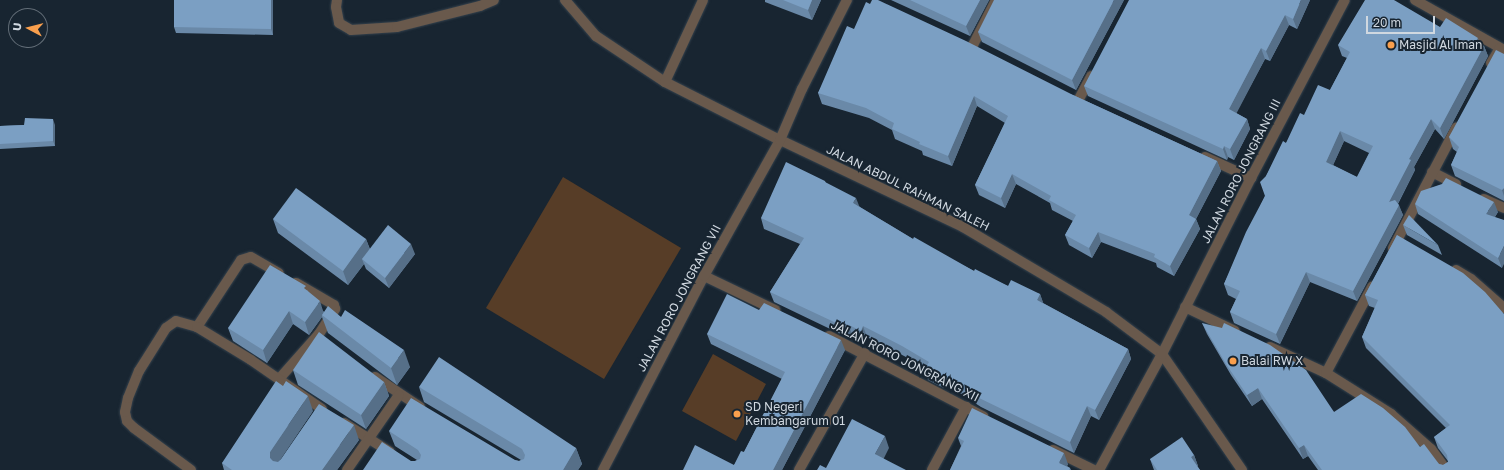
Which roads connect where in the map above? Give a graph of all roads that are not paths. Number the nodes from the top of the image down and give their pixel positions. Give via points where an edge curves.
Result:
1 (337, 0) edge
2 (494, 0) edge
3 (565, 0) edge
4 (703, 0) edge
5 (847, 0) edge
6 (996, 0) edge
7 (1345, 0) edge
8 (1415, 0) edge
9 (480, 3) edge
10 (973, 46) edge
11 (1502, 49) edge
12 (1096, 67) edge
13 (1485, 75) edge
14 (665, 82) junction
15 (1079, 99) edge
16 (1462, 117) edge
17 (780, 140) junction
18 (1193, 152) edge
19 (1432, 172) junction
20 (1251, 178) junction
21 (1465, 189) edge
22 (1478, 195) edge
23 (1504, 208) edge
24 (1388, 258) edge
25 (1445, 264) edge
26 (704, 276) junction
27 (1377, 278) edge
28 (1185, 307) junction
29 (1504, 308) edge
30 (781, 313) edge
31 (197, 327) junction
32 (823, 333) edge
33 (1241, 334) edge
34 (1262, 343) edge
35 (864, 353) junction
36 (1162, 354) junction
37 (366, 369) edge
38 (1326, 373) junction
39 (279, 379) junction
40 (399, 395) junction
41 (966, 407) junction
42 (426, 410) edge
43 (994, 421) edge
44 (369, 439) junction
45 (1044, 446) edge
46 (401, 458) edge
47 (191, 470) edge
48 (347, 470) edge
49 (603, 470) edge
50 (799, 470) edge
51 (932, 470) edge
52 (1094, 470) edge
53 (1099, 470) edge
54 (1242, 470) edge
55 (1446, 470) edge

1 - 9 street via 339,23 351,30 397,27
2 - 9 street
3 - 14 street, JALAN ABDUL RAHMAN SALEH via 596,36
4 - 14 street
5 - 17 street, JALAN RORO JONGRANG VII via 802,89
6 - 10 street
7 - 20 street, JALAN RORO JONGRANG III
8 - 11 street
11 - 13 street
12 - 15 street
14 - 17 street, JALAN ABDUL RAHMAN SALEH
16 - 19 street
17 - 26 street, JALAN RORO JONGRANG VII
17 - 36 street, JALAN ABDUL RAHMAN SALEH via 963,227 1106,312
18 - 20 street
19 - 21 street
19 - 24 street via 1402,240
20 - 28 street, JALAN RORO JONGRANG III
22 - 23 street
25 - 29 street via 1471,279
26 - 30 street
26 - 49 street, JALAN RORO JONGRANG VII
27 - 38 street
28 - 33 street
28 - 36 street, JALAN RORO JONGRANG III
31 - 39 street
31 - 39 street via 241,260 251,257 334,305 334,312 322,337
31 - 47 street via 176,321 166,328 139,371 125,412 127,421 134,428
32 - 35 street, JALAN RORO JONGRANG XII
34 - 38 street
35 - 41 street, JALAN RORO JONGRANG XII
35 - 50 street
36 - 53 street, JALAN RORO JONGRANG III
36 - 54 street, JALAN ABDUL RAHMAN SALEH
37 - 40 street
38 - 55 street via 1392,414 1431,449
39 - 44 street via 326,414
40 - 42 street
40 - 44 street
41 - 43 street, JALAN RORO JONGRANG XII
41 - 51 street
44 - 46 street
44 - 48 street
45 - 52 street

